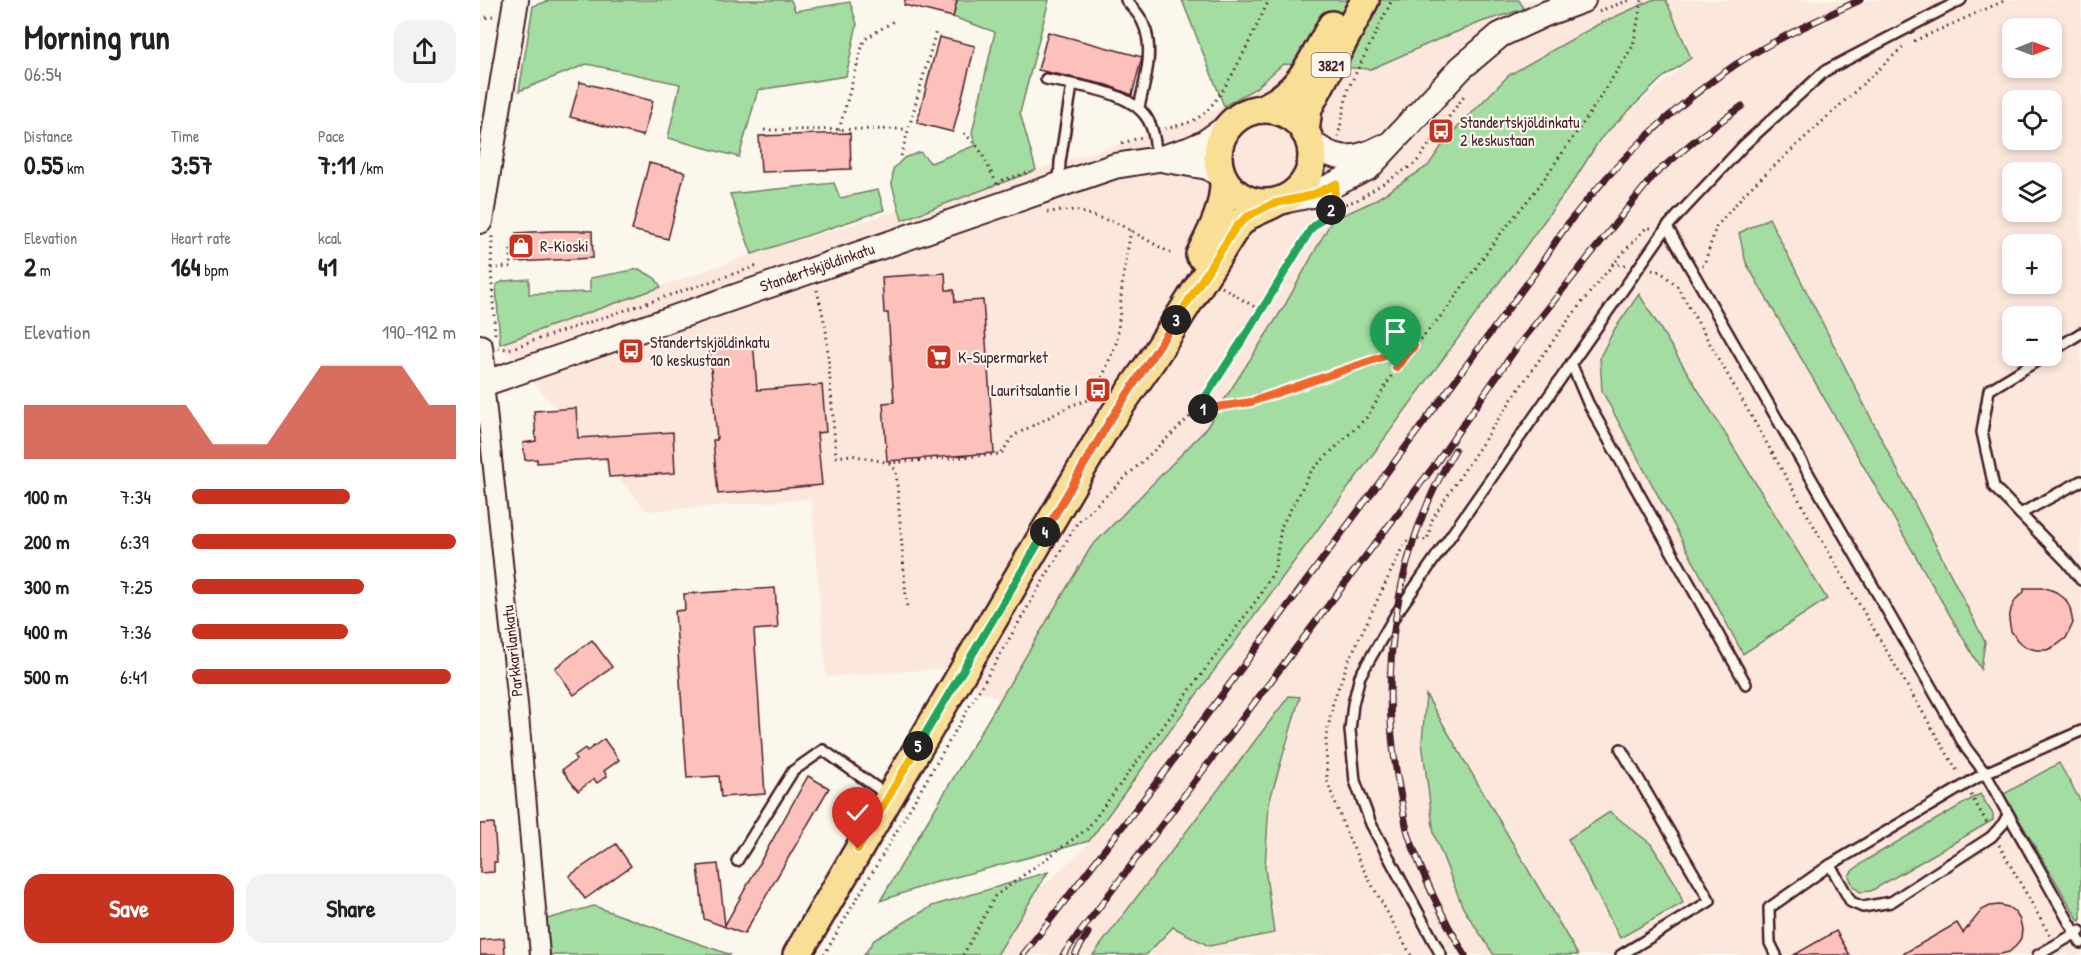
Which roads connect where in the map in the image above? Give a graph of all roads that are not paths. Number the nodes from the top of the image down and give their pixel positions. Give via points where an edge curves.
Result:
1 (516, 0) edge
2 (1126, 0) edge
3 (1346, 0) edge
4 (1365, 0) edge
5 (1961, 0) edge
6 (1590, 6) edge
7 (1046, 79) dead end
8 (1072, 85) junction
9 (1139, 107) junction
10 (1261, 109) junction
11 (1230, 124) junction
12 (1307, 136) junction
13 (486, 139) edge
14 (1392, 142) junction
15 (1158, 159) junction
16 (1224, 179) junction
17 (1059, 184) junction
18 (1277, 202) junction
19 (480, 221) edge
20 (1667, 227) junction
21 (2081, 333) edge
22 (2062, 345) edge
23 (485, 350) edge
24 (1571, 363) junction
25 (2028, 366) edge
26 (482, 384) edge
27 (1109, 422) junction
28 (2081, 481) edge
29 (2020, 514) junction
30 (2081, 580) edge
31 (1746, 684) dead end
32 (2081, 731) edge
33 (1621, 749) dead end
34 (1985, 773) junction
35 (889, 796) junction
36 (2008, 815) junction
37 (737, 861) dead end
38 (1830, 865) junction
39 (2078, 932) edge
40 (2081, 943) edge
41 (540, 955) edge
42 (796, 955) edge
43 (1441, 955) edge
44 (1621, 955) edge
45 (1776, 955) edge
46 (2038, 955) edge

1 - 13 street
2 - 9 lane via 1143,23 1149,44 1147,76
3 - 10 main road, 3821 via 1298,84 1277,103
4 - 12 main road, 3821 via 1308,108
5 - 20 lane via 1825,71 1744,145
6 - 14 street via 1545,14 1500,35 1461,68
7 - 8 lane
8 - 9 lane via 1121,97
8 - 17 lane
9 - 15 lane via 1150,122
10 - 11 main road
10 - 12 main road via 1288,116
11 - 15 street, Standertskjöldinkatu via 1204,143
11 - 16 main road via 1220,148
12 - 14 street via 1320,150 1352,158
12 - 18 main road via 1307,175 1293,194
13 - 19 street
14 - 18 street via 1373,163 1353,176 1312,195
15 - 16 street, Standertskjöldinkatu via 1208,167
15 - 17 street, Standertskjöldinkatu via 1115,166
16 - 18 main road via 1236,195 1248,201
16 - 27 main road via 1224,199 1212,232
17 - 26 street, Standertskjöldinkatu
18 - 27 main road via 1248,216 1236,227
20 - 24 lane
20 - 34 lane via 1966,748
21 - 22 lane
23 - 26 street, Parkkarilankatu
24 - 31 lane via 1588,404
24 - 43 lane via 1396,614 1360,676 1353,704 1350,730 1355,782 1371,824
25 - 29 lane via 1989,390 1982,432 1994,487
26 - 41 street, Parkkarilankatu via 517,693
27 - 35 main road
28 - 29 lane
29 - 30 lane
32 - 34 lane
33 - 44 lane via 1710,901
34 - 36 lane
34 - 38 lane
35 - 37 lane via 823,750 793,771
35 - 42 main road
36 - 38 lane via 1991,837 1891,902 1863,908 1851,902
36 - 39 lane
38 - 45 lane via 1769,908 1770,943
39 - 40 lane
39 - 46 lane

